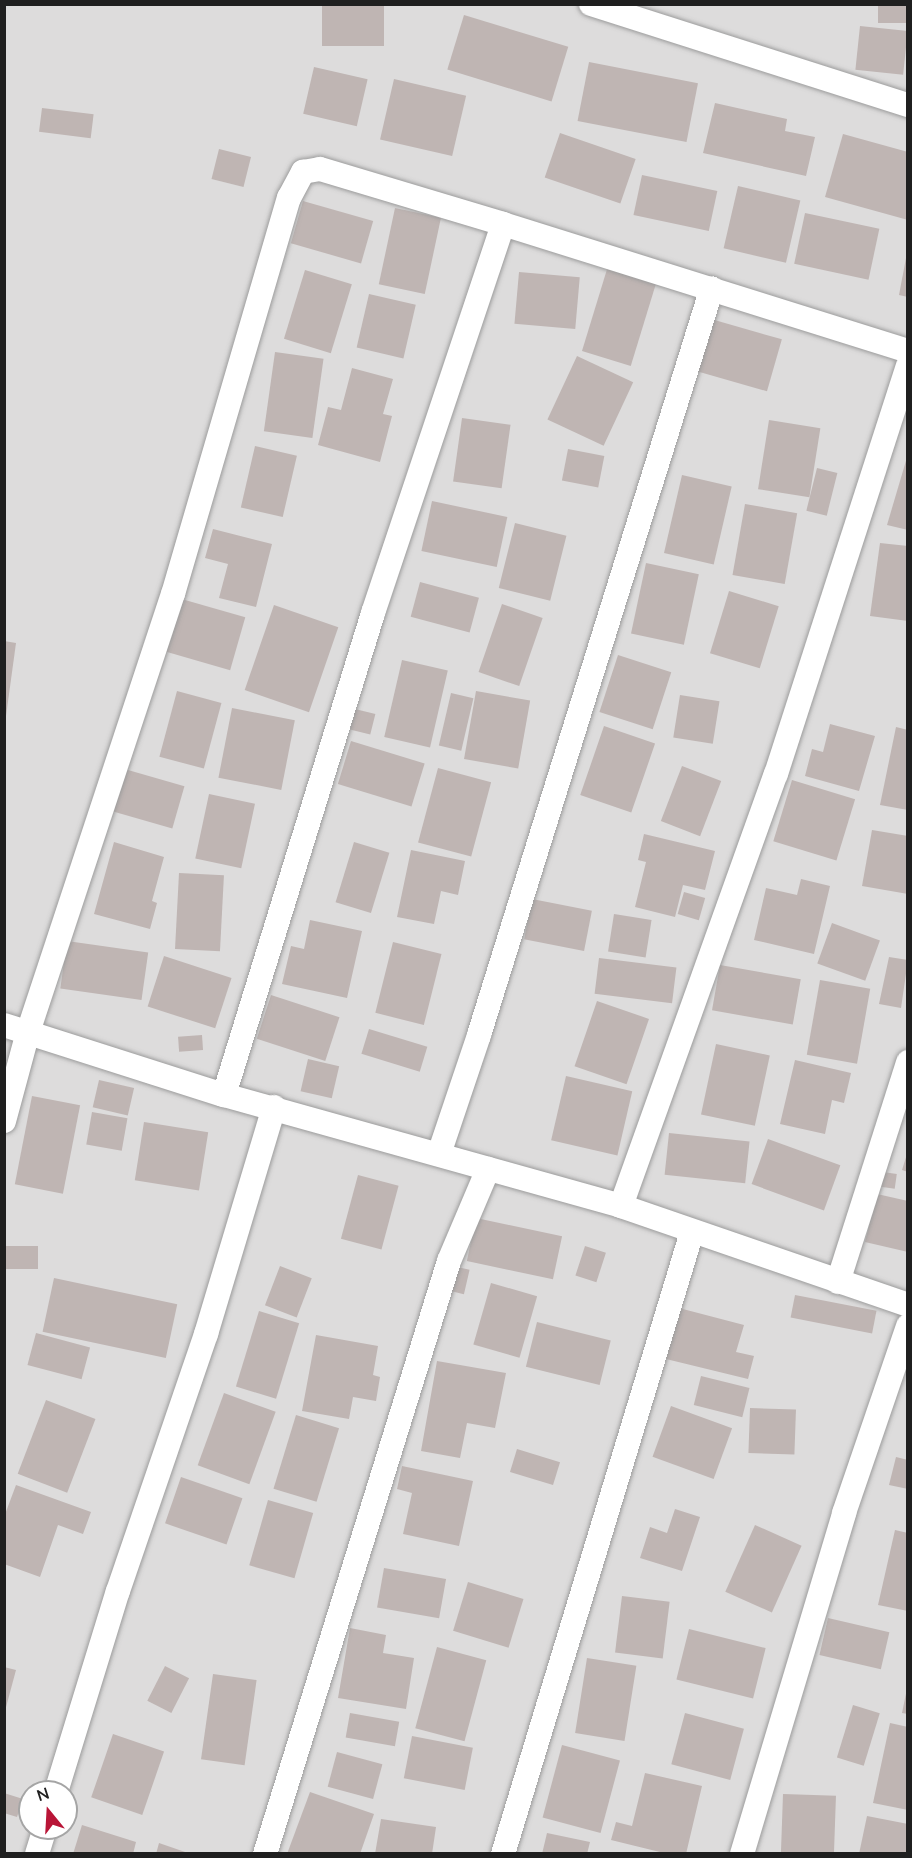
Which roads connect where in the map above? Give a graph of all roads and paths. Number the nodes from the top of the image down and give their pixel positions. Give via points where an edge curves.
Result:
1 (591, 4) edge
2 (908, 105) edge
3 (503, 224) junction
4 (712, 288) junction
5 (908, 351) edge
6 (908, 366) edge
7 (4, 1025) edge
8 (28, 1032) junction
9 (908, 1062) edge
10 (224, 1095) junction
11 (274, 1107) junction
12 (4, 1121) edge
13 (439, 1154) junction
14 (488, 1169) junction
15 (621, 1206) junction
16 (692, 1232) junction
17 (838, 1282) junction
18 (908, 1305) edge
19 (908, 1326) edge
20 (60, 1780) edge
21 (265, 1854) edge
22 (503, 1854) edge
23 (741, 1854) edge

1 - 2 street
3 - 4 street
3 - 8 street via 320,170 303,172 295,181 173,594
3 - 10 street via 373,613
4 - 5 street
4 - 13 street
6 - 15 street via 776,774
7 - 8 street
8 - 10 street
8 - 12 street
9 - 17 street
10 - 11 street
11 - 13 street
11 - 20 street via 206,1334 118,1591
13 - 14 street
14 - 15 street
14 - 21 street via 449,1261
15 - 16 street
16 - 17 street
16 - 22 street
17 - 18 street
19 - 23 street via 844,1513

